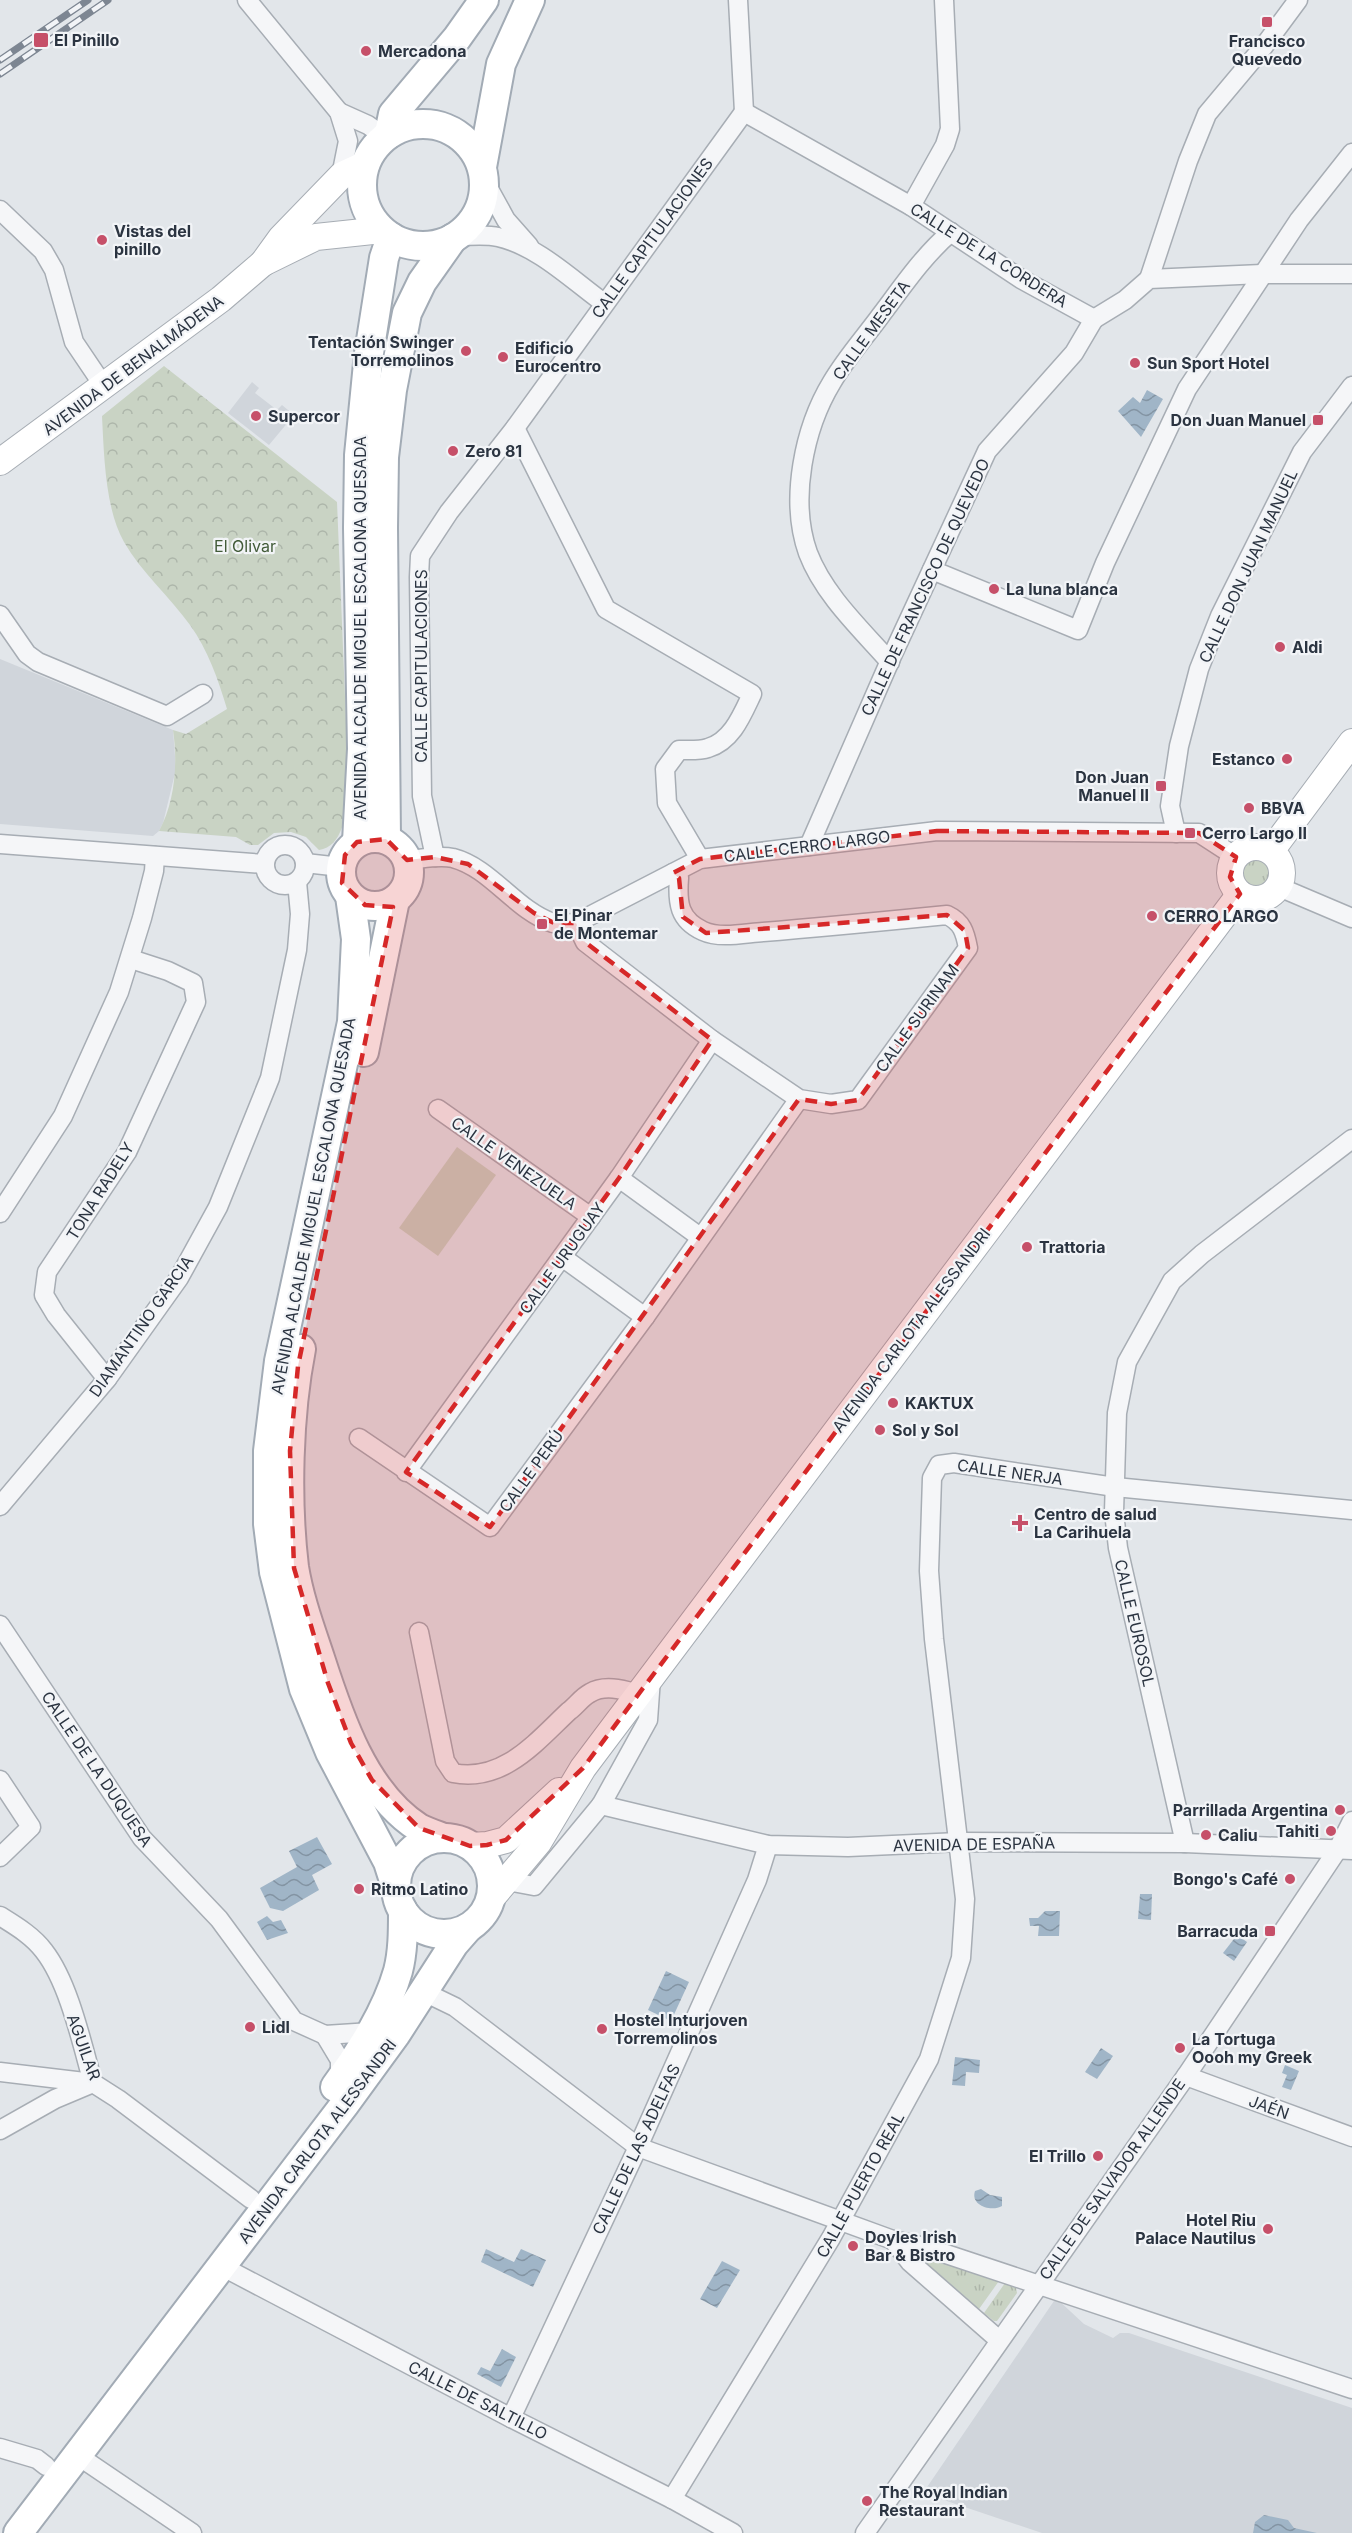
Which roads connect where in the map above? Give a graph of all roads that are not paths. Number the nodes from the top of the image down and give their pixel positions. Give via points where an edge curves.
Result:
1 (247, 0) edge
2 (484, 0) edge
3 (530, 0) edge
4 (738, 0) edge
5 (944, 0) edge
6 (1298, 0) edge
7 (339, 112) junction
8 (744, 112) junction
9 (371, 147) junction
10 (1352, 153) edge
11 (483, 174) junction
12 (911, 206) junction
13 (0, 210) edge
14 (951, 232) junction
15 (386, 233) junction
16 (455, 237) junction
17 (534, 252) junction
18 (263, 263) junction
19 (1262, 274) junction
20 (1352, 274) edge
21 (1149, 279) junction
22 (604, 303) junction
23 (1094, 319) junction
24 (103, 385) junction
25 (1352, 386) edge
26 (515, 428) junction
27 (0, 462) edge
28 (932, 570) junction
29 (0, 615) edge
30 (890, 662) junction
31 (203, 694) dead end
32 (1352, 742) edge
33 (1176, 832) junction
34 (387, 839) junction
35 (357, 842) junction
36 (0, 844) edge
37 (809, 846) junction
38 (1271, 851) junction
39 (155, 856) junction
40 (435, 857) junction
41 (1236, 857) junction
42 (700, 859) junction
43 (407, 860) junction
44 (305, 863) junction
45 (264, 864) junction
46 (341, 867) junction
47 (673, 873) junction
48 (297, 882) junction
49 (1279, 887) junction
50 (1240, 894) junction
51 (350, 896) junction
52 (395, 900) junction
53 (1352, 918) edge
54 (576, 923) junction
55 (131, 959) junction
56 (712, 1040) junction
57 (799, 1099) junction
58 (438, 1109) dead end
59 (1352, 1139) edge
60 (619, 1178) junction
61 (0, 1213) edge
62 (591, 1218) junction
63 (700, 1237) junction
64 (562, 1257) junction
65 (645, 1317) junction
66 (107, 1379) junction
67 (359, 1438) dead end
68 (406, 1472) junction
69 (1115, 1487) junction
70 (2, 1501) edge
71 (1352, 1510) edge
72 (0, 1625) edge
73 (419, 1632) dead end
74 (645, 1685) junction
75 (583, 1768) junction
76 (0, 1780) edge
77 (601, 1805) junction
78 (1352, 1821) edge
79 (457, 1842) junction
80 (959, 1842) junction
81 (1185, 1843) junction
82 (768, 1845) junction
83 (1345, 1850) edge
84 (0, 1857) edge
85 (499, 1890) junction
86 (400, 1899) junction
87 (0, 1916) edge
88 (468, 1928) junction
89 (424, 1992) junction
90 (371, 2032) junction
91 (325, 2036) junction
92 (0, 2073) edge
93 (1186, 2076) junction
94 (340, 2081) junction
95 (93, 2083) junction
96 (0, 2130) edge
97 (1352, 2137) edge
98 (638, 2147) junction
99 (251, 2199) junction
100 (841, 2220) junction
101 (893, 2240) junction
102 (223, 2266) junction
103 (1038, 2284) junction
104 (999, 2340) junction
105 (151, 2344) junction
106 (1352, 2389) edge
107 (512, 2418) junction
108 (0, 2448) edge
109 (77, 2455) junction
110 (46, 2466) junction
111 (672, 2499) junction
112 (0, 2527) edge
113 (18, 2533) edge
114 (192, 2533) edge
115 (733, 2533) edge
116 (865, 2533) edge

1 - 7 street
2 - 9 main road
3 - 11 main road via 501,64
4 - 8 street
5 - 12 street via 950,129
6 - 21 street via 1207,114
7 - 9 street
7 - 9 street via 368,124
8 - 12 street, CALLE DE LA CORDERA
8 - 22 street, CALLE CAPITULACIONES
9 - 11 main road via 406,126 444,127 461,136 474,150
9 - 15 main road via 362,181 364,199 370,216
9 - 18 main road, AVENIDA DE BENALMÁDENA via 280,238
10 - 19 street
11 - 16 main road via 478,212
11 - 17 street via 506,220
12 - 14 street, CALLE DE LA CORDERA
13 - 24 street via 43,251 54,270 74,342
14 - 23 street, CALLE DE LA CORDERA via 1021,279
14 - 30 street, CALLE MESETA via 929,251 832,382 809,437 800,476 800,520 809,554 834,598
15 - 16 main road via 422,246
15 - 18 main road, AVENIDA DE BENALMÁDENA via 316,237
15 - 35 main road, AVENIDA ALCALDE MIGUEL ESCALONA QUESADA via 359,455 362,748
16 - 17 street via 497,236
16 - 34 main road, AVENIDA ALCALDE MIGUEL ESCALONA QUESADA via 422,282 408,313 392,390 384,457
17 - 22 street
18 - 24 main road, AVENIDA DE BENALMÁDENA via 221,299
19 - 20 street
19 - 21 street
19 - 28 street via 1187,389 1105,563 1078,630
21 - 23 street
22 - 26 street, CALLE CAPITULACIONES
23 - 28 street, CALLE DE FRANCISCO DE QUEVEDO via 1074,353 987,451
24 - 27 main road, AVENIDA DE BENALMÁDENA
25 - 33 street, CALLE DON JUAN MANUEL via 1302,452 1220,616 1199,669 1179,746 1170,806
26 - 40 street, CALLE CAPITULACIONES via 420,556 422,796
26 - 42 street via 606,609 752,694 724,739 708,748 679,750 665,769 667,803
28 - 30 street, CALLE DE FRANCISCO DE QUEVEDO
29 - 31 street via 27,654 38,662 166,716
30 - 37 street, CALLE DE FRANCISCO DE QUEVEDO
32 - 38 main road
33 - 37 street, CALLE CERRO LARGO via 937,831
33 - 41 street, CALLE CERRO LARGO via 1199,832
34 - 35 main road
34 - 43 main road via 398,846
35 - 46 main road via 345,855
36 - 39 street
37 - 42 street, CALLE CERRO LARGO
38 - 41 main road via 1253,847
38 - 49 main road via 1281,865
39 - 45 street
39 - 55 street
40 - 43 street
40 - 54 street via 468,864 534,913 554,923
41 - 50 main road via 1230,877
42 - 47 street, CALLE CERRO LARGO
43 - 52 main road via 408,882
44 - 45 street via 299,851 282,845 270,851
44 - 46 street
44 - 48 street
45 - 48 street via 267,875 277,884
46 - 51 main road via 342,883
47 - 54 street, CALLE CERRO LARGO
47 - 57 street, CALLE SURINAM via 679,878 678,905 683,917 706,933 947,915 965,931 968,948 858,1100 831,1104
48 - 66 street, DIAMANTINO GARCIA via 297,950 270,1078 212,1217 179,1278
49 - 50 main road via 1258,899
49 - 53 street
50 - 74 main road, AVENIDA CARLOTA ALESSANDRI
51 - 52 main road via 359,903 380,906
51 - 86 main road, AVENIDA ALCALDE MIGUEL ESCALONA QUESADA via 356,939 352,1022 279,1361 268,1451 268,1524 274,1572 304,1689 330,1752 388,1862
52 - 79 main road, AVENIDA ALCALDE MIGUEL ESCALONA QUESADA via 298,1366 290,1451 290,1525 303,1608 351,1743 372,1780 398,1810 419,1828
54 - 56 street, CALLE SURINAM via 585,942
55 - 61 street via 63,1116
55 - 66 street, TONA RADELY via 193,983 196,1002 127,1152 47,1272 44,1295
56 - 57 street, CALLE SURINAM
56 - 60 street, CALLE URUGUAY
57 - 63 street, CALLE PERÚ
58 - 62 street, CALLE VENEZUELA
59 - 69 street, CALLE EUROSOL via 1172,1281 1127,1362 1117,1413
60 - 62 street, CALLE URUGUAY
60 - 63 street
62 - 64 street, CALLE URUGUAY
63 - 65 street, CALLE PERÚ
64 - 65 street
64 - 68 street, CALLE URUGUAY
65 - 68 street, CALLE PERÚ via 490,1527
66 - 70 street, DIAMANTINO GARCIA
67 - 68 street, CALLE PERÚ
69 - 71 street, CALLE NERJA
69 - 80 street, CALLE NERJA via 954,1463 939,1465 932,1478 929,1571 934,1639
69 - 81 street, CALLE EUROSOL via 1118,1548
72 - 91 street, CALLE DE LA DUQUESA via 142,1838 219,1919 294,2021
73 - 74 street via 445,1761 453,1773 469,1776 501,1769 520,1757 590,1692
74 - 75 main road, AVENIDA CARLOTA ALESSANDRI
74 - 77 street via 648,1720
75 - 79 main road, AVENIDA CARLOTA ALESSANDRI via 506,1840 487,1845
75 - 85 main road, AVENIDA CARLOTA ALESSANDRI via 538,1843
76 - 84 street via 30,1827
77 - 82 street, AVENIDA DE ESPAÑA
77 - 85 street via 534,1886
78 - 83 street, CALLE DE SALVADOR ALLENDE
79 - 85 main road via 482,1856 492,1884
79 - 86 main road via 429,1841 405,1858 398,1872
80 - 81 street, AVENIDA DE ESPAÑA
80 - 82 street, AVENIDA DE ESPAÑA via 848,1847
80 - 100 street, CALLE PUERTO REAL via 965,1899 958,1969 929,2059
81 - 83 street, AVENIDA DE ESPAÑA
82 - 98 street, CALLE DE LAS ADELFAS via 758,1880
83 - 93 street, CALLE DE SALVADOR ALLENDE
85 - 88 main road via 486,1911
86 - 88 main road via 413,1922 425,1930 439,1934
86 - 90 main road, AVENIDA CARLOTA ALESSANDRI via 403,1938 398,1972
87 - 95 street, AGUILAR via 44,1951 57,1972
88 - 89 main road, AVENIDA CARLOTA ALESSANDRI
89 - 98 street via 455,2007
89 - 102 main road, AVENIDA CARLOTA ALESSANDRI
90 - 91 street
90 - 94 main road, AVENIDA CARLOTA ALESSANDRI
91 - 94 street via 340,2060
92 - 95 street
93 - 97 street, JAÉN
93 - 103 street, CALLE DE SALVADOR ALLENDE
94 - 99 main road, AVENIDA CARLOTA ALESSANDRI
95 - 96 street
95 - 99 street, AGUILAR
98 - 100 street
98 - 107 street, CALLE DE LAS ADELFAS
99 - 105 main road, AVENIDA CARLOTA ALESSANDRI
100 - 101 street
100 - 111 street, CALLE PUERTO REAL
101 - 103 street
101 - 104 street via 910,2262
102 - 105 main road, AVENIDA CARLOTA ALESSANDRI
102 - 107 street, CALLE DE SALTILLO
103 - 104 street, CALLE DE SALVADOR ALLENDE
103 - 106 street
104 - 116 street, CALLE DE SALVADOR ALLENDE
105 - 109 main road
105 - 110 main road
107 - 111 street, CALLE DE SALTILLO
108 - 110 street via 37,2459
109 - 113 main road
109 - 114 street
110 - 112 main road
111 - 115 street, CALLE DE SALTILLO

